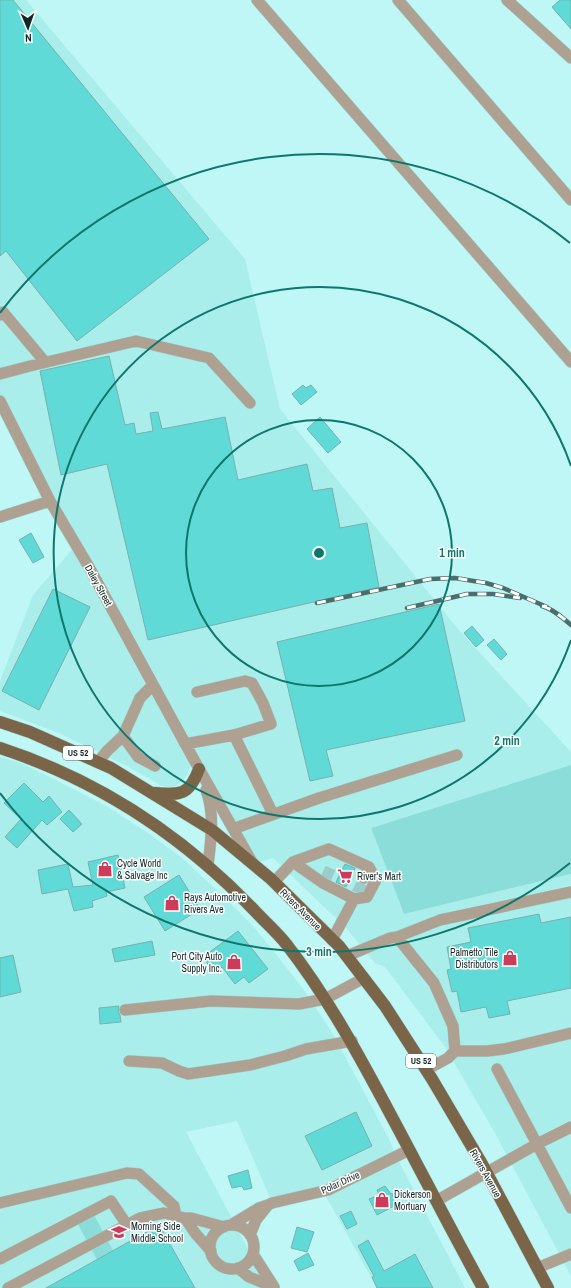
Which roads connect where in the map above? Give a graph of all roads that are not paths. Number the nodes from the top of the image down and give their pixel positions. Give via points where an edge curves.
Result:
1 (256, 0) edge
2 (398, 0) edge
3 (507, 0) edge
4 (571, 58) edge
5 (571, 200) edge
6 (0, 314) edge
7 (45, 362) junction
8 (571, 362) edge
9 (0, 374) edge
10 (0, 401) edge
11 (250, 403) dead end
12 (50, 500) junction
13 (0, 517) edge
14 (153, 685) junction
15 (197, 692) dead end
16 (0, 722) edge
17 (234, 734) junction
18 (123, 736) junction
19 (185, 744) junction
20 (0, 748) edge
21 (457, 755) dead end
22 (98, 762) junction
23 (155, 766) dead end
24 (199, 769) junction
25 (153, 793) junction
26 (273, 814) junction
27 (212, 830) junction
28 (234, 830) junction
29 (293, 862) junction
30 (253, 864) junction
31 (208, 865) junction
32 (274, 882) junction
33 (571, 892) edge
34 (355, 896) junction
35 (397, 938) junction
36 (332, 940) junction
37 (347, 956) junction
38 (364, 978) junction
39 (325, 999) junction
40 (125, 1010) dead end
41 (571, 1033) edge
42 (352, 1041) junction
43 (455, 1051) junction
44 (129, 1061) dead end
45 (497, 1069) dead end
46 (426, 1070) junction
47 (571, 1127) edge
48 (537, 1144) junction
49 (409, 1150) junction
50 (487, 1174) junction
51 (436, 1202) junction
52 (0, 1203) edge
53 (268, 1205) junction
54 (571, 1208) edge
55 (181, 1217) junction
56 (126, 1225) junction
57 (227, 1226) junction
58 (250, 1235) junction
59 (211, 1251) junction
60 (252, 1254) junction
61 (571, 1254) edge
62 (0, 1259) edge
63 (238, 1268) junction
64 (537, 1268) junction
65 (8, 1288) edge
66 (275, 1288) edge
67 (482, 1288) edge
68 (548, 1288) edge

1 - 8 street
2 - 5 street
3 - 4 street
6 - 7 street via 3,312
7 - 9 street
7 - 11 street via 136,341 209,358
10 - 12 street, Daley Street
12 - 13 street
12 - 14 street, Daley Street
14 - 18 street via 140,698
14 - 19 street, Daley Street
15 - 17 street via 245,681 252,683 271,724
16 - 22 main road, Rivers Avenue / US 52 via 30,732
17 - 19 street
17 - 26 street
18 - 22 street
18 - 23 street via 138,757
19 - 24 street, Daley Street
20 - 31 main road, US 52 via 87,783 167,833
21 - 26 street
22 - 25 main road, Rivers Avenue / US 52
24 - 25 main road via 190,788 181,793
24 - 27 street, Daley Street via 211,809
24 - 28 street, Daley Street
25 - 27 main road, Rivers Avenue / US 52
26 - 28 street
27 - 30 main road, Rivers Avenue / US 52
27 - 31 street, Daley Street
28 - 30 street, Daley Street
29 - 32 street
29 - 34 street
29 - 34 street via 329,849 335,858 366,872 376,880 367,897
30 - 32 main road, Rivers Avenue / US 52
31 - 39 main road, US 52 via 287,944
32 - 36 main road, Rivers Avenue / US 52
33 - 35 street via 440,920
34 - 36 street
35 - 37 street via 390,938
35 - 43 street via 434,983 453,1026
36 - 37 main road, Rivers Avenue / US 52
37 - 38 main road, Rivers Avenue / US 52
38 - 39 street
38 - 46 main road, Rivers Avenue / US 52
39 - 40 street via 299,1004 211,1001
39 - 42 main road, US 52
41 - 43 street via 504,1049
42 - 44 street via 306,1049 250,1065 188,1074 162,1063
42 - 49 main road, US 52
43 - 46 street via 448,1058
45 - 48 street
46 - 50 main road, Rivers Avenue / US 52
47 - 48 street
48 - 50 street
48 - 54 street
49 - 51 main road, US 52
49 - 53 street, Polar Drive via 328,1190
50 - 51 street
50 - 64 main road, Rivers Avenue / US 52
51 - 67 main road, US 52
52 - 55 street via 127,1173 139,1174 174,1206
53 - 57 street, Polar Drive
53 - 58 street via 256,1220
55 - 56 street via 164,1213 140,1218
55 - 57 street
55 - 59 street
56 - 62 street via 111,1201
56 - 65 street
57 - 58 street via 238,1226
57 - 59 street via 217,1231 213,1237
58 - 60 street via 254,1248
59 - 63 street via 213,1258 224,1267
60 - 63 street via 244,1265
60 - 66 street
61 - 64 street
63 - 66 street via 249,1277
64 - 68 main road, Rivers Avenue / US 52

